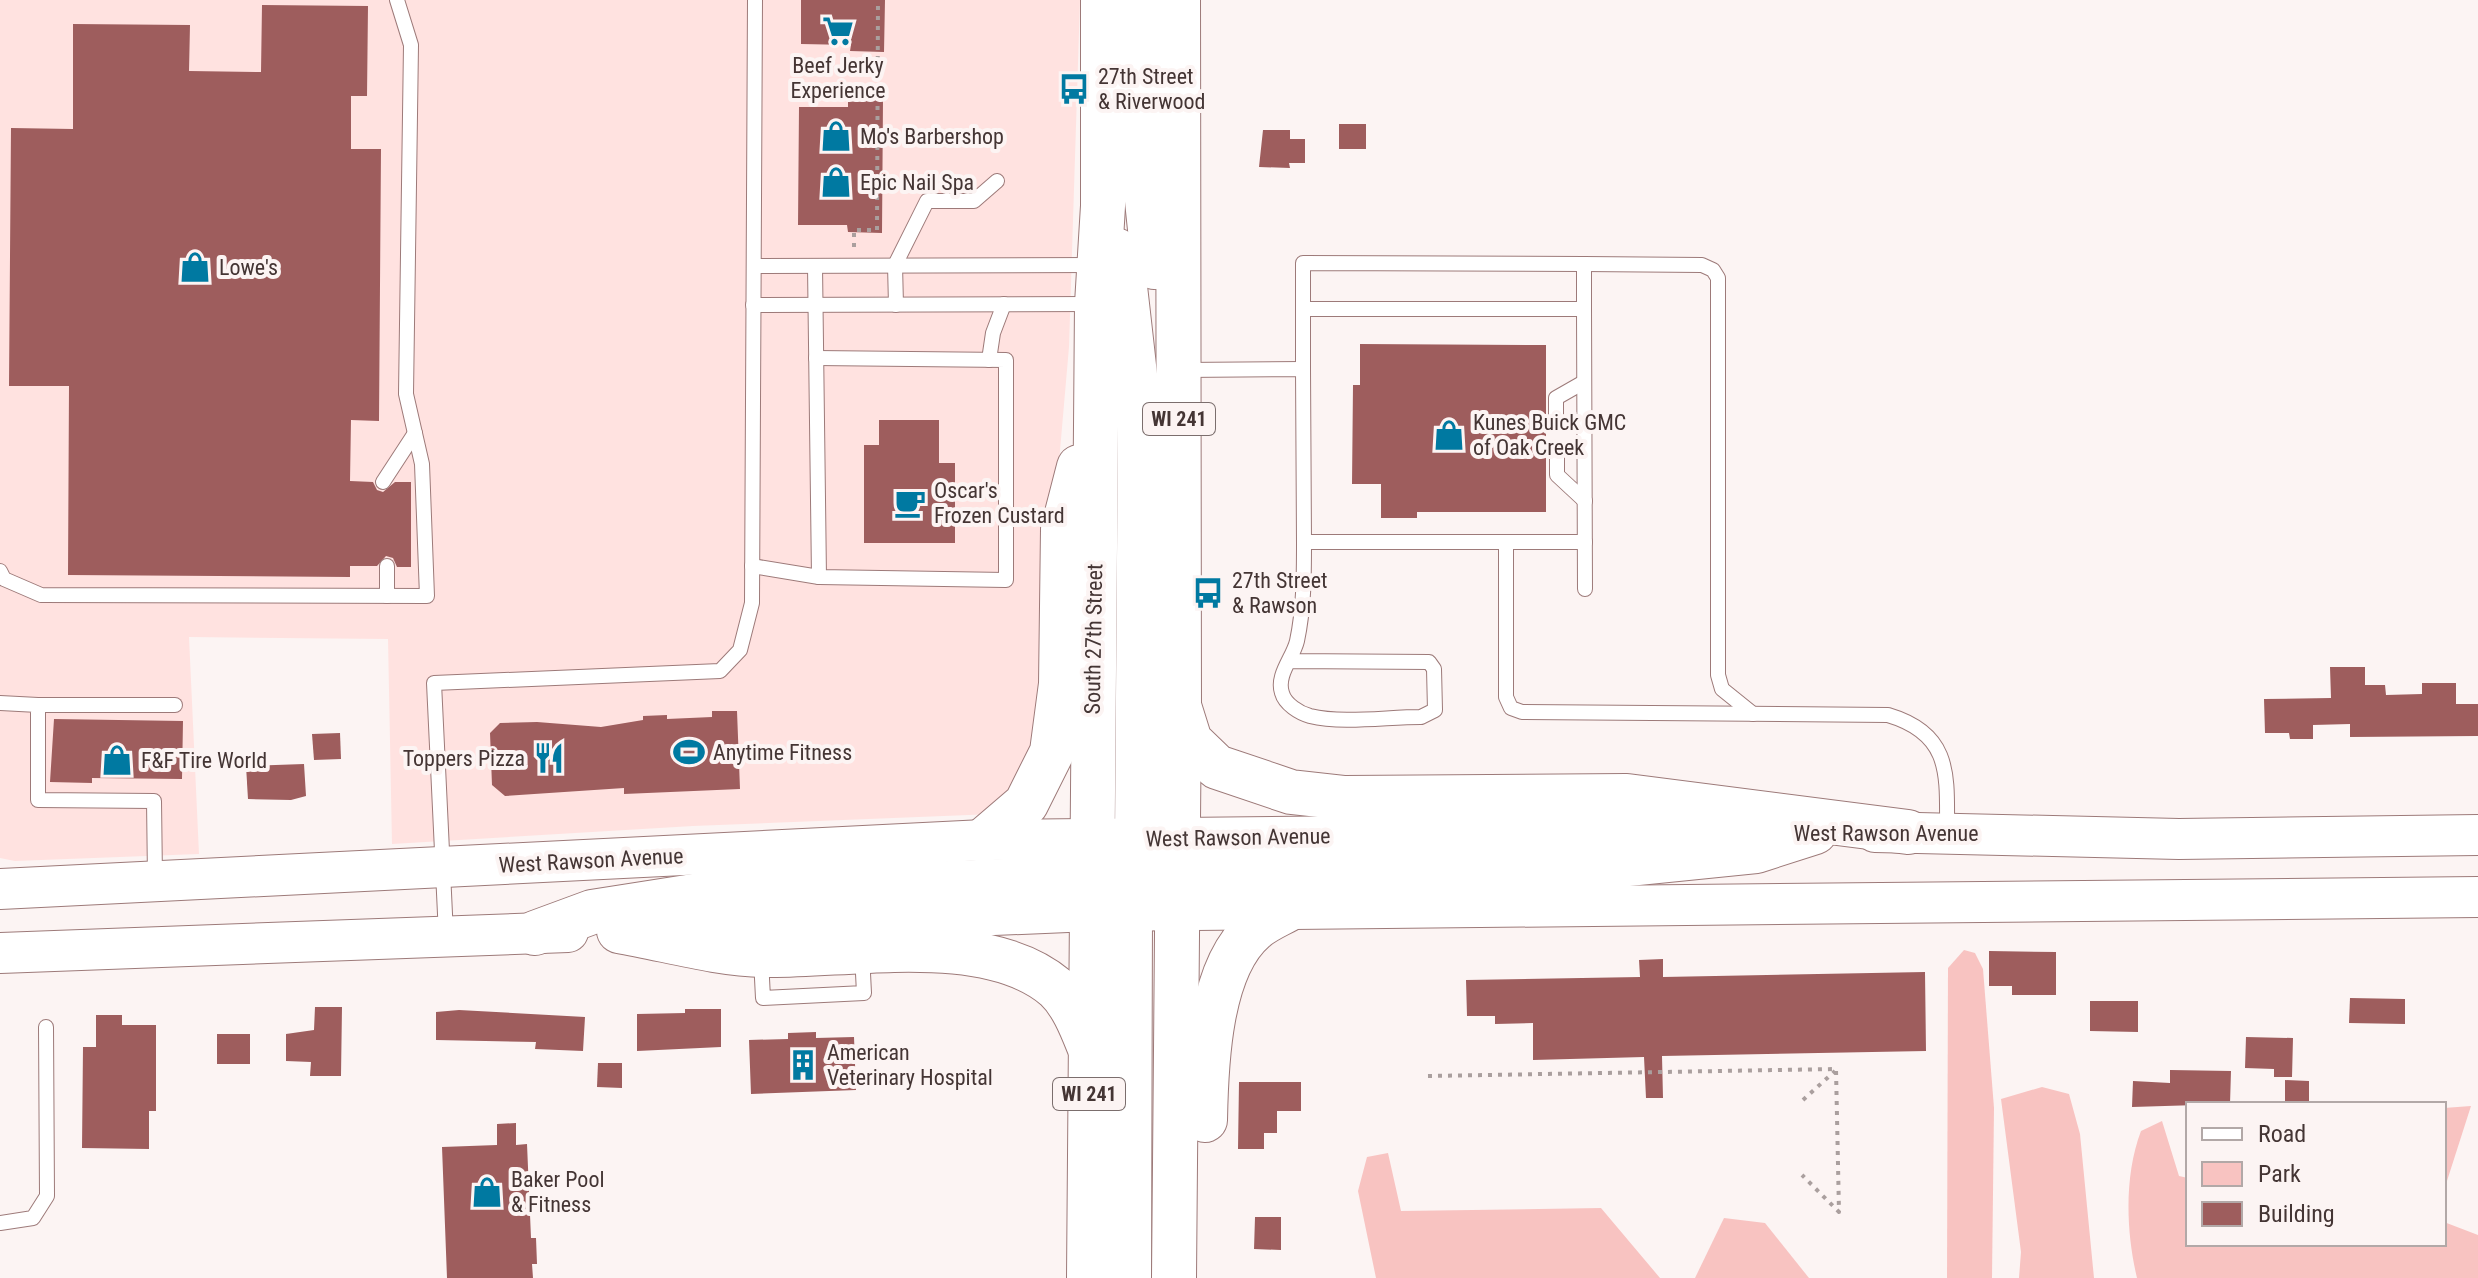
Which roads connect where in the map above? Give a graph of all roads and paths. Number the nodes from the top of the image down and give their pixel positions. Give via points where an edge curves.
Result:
1 (397, 0) edge
2 (755, 0) edge
3 (878, 0) edge
4 (1103, 0) edge
5 (1144, 0) edge
6 (1178, 0) edge
7 (997, 181) dead end
8 (1103, 206) junction
9 (1584, 264) junction
10 (895, 265) junction
11 (754, 266) junction
12 (815, 266) junction
13 (854, 266) junction
14 (1097, 284) junction
15 (1004, 304) junction
16 (753, 305) junction
17 (896, 305) junction
18 (817, 306) junction
19 (1303, 309) junction
20 (1584, 309) junction
21 (816, 358) junction
22 (989, 360) junction
23 (1303, 369) junction
24 (1179, 370) junction
25 (1584, 382) junction
26 (1096, 399) junction
27 (1556, 417) dead end
28 (415, 433) junction
29 (1557, 455) dead end
30 (383, 482) dead end
31 (1585, 501) junction
32 (1304, 542) junction
33 (1506, 542) junction
34 (1585, 542) junction
35 (387, 566) dead end
36 (752, 566) junction
37 (0, 571) edge
38 (819, 577) junction
39 (1585, 589) dead end
40 (387, 596) junction
41 (1290, 661) junction
42 (0, 703) edge
43 (38, 705) junction
44 (175, 705) dead end
45 (1179, 706) junction
46 (1754, 714) junction
47 (1815, 832) joint
48 (1927, 832) junction
49 (2478, 835) edge
50 (2179, 839) junction
51 (984, 840) junction
52 (442, 868) junction
53 (1134, 874) junction
54 (155, 883) junction
55 (0, 889) edge
56 (2478, 897) edge
57 (2178, 901) junction
58 (1287, 910) junction
59 (619, 931) junction
60 (535, 933) junction
61 (446, 936) junction
62 (862, 936) junction
63 (0, 953) edge
64 (46, 1027) dead end
65 (1090, 1047) junction
66 (1836, 1069) junction
67 (1428, 1076) dead end
68 (1803, 1100) dead end
69 (1802, 1175) dead end
70 (0, 1223) edge
71 (1089, 1278) edge
72 (1129, 1278) edge
73 (1174, 1278) edge
74 (1203, 1278) edge

1 - 28 lane via 411,45 406,394
2 - 11 lane
3 - 13 path via 877,230 854,230
4 - 8 main road, South 27th Street / WI 241
5 - 24 main road via 1142,153 1157,299
6 - 24 main road, South 27th Street / WI 241
7 - 10 lane via 974,201 927,201
8 - 14 main road, South 27th Street / WI 241
8 - 53 main road via 1124,278 1140,419
9 - 19 lane via 1303,263
9 - 20 lane
9 - 46 lane via 1702,265 1718,278 1718,675 1730,698
10 - 13 lane
10 - 14 lane
10 - 17 lane
11 - 12 lane
11 - 16 lane
12 - 13 lane
12 - 18 lane
14 - 15 lane
14 - 26 main road, South 27th Street / WI 241
15 - 17 lane
15 - 22 lane
16 - 18 lane
16 - 36 lane
17 - 18 lane
18 - 21 lane
19 - 20 lane
19 - 23 lane
20 - 25 lane
21 - 22 lane
21 - 38 lane
22 - 38 lane via 1006,360 1006,580
23 - 24 lane
23 - 32 lane
24 - 45 main road, South 27th Street / WI 241
25 - 27 lane via 1556,398
25 - 31 lane
26 - 51 main road via 1063,529 1061,684 1052,752 1026,804
26 - 53 main road, South 27th Street / WI 241
28 - 30 lane
28 - 40 lane via 425,498 427,596
29 - 31 lane via 1557,475
31 - 34 lane
32 - 33 lane
32 - 41 lane via 1304,588
33 - 34 lane
33 - 46 lane via 1506,697 1511,708
34 - 39 lane
35 - 40 lane
36 - 38 lane
36 - 52 lane via 752,603 740,650 720,671 434,683
37 - 40 lane via 4,579 41,595
41 - 41 lane via 1282,694 1307,715 1421,717 1435,710 1434,669 1429,662
42 - 43 lane
43 - 44 lane
43 - 54 lane via 38,800 154,801
45 - 48 main road via 1190,741 1217,767 1291,792 1345,798 1627,796
45 - 53 main road, South 27th Street / WI 241
46 - 48 lane via 1888,715 1910,722 1929,736 1947,774
47 - 48 main road, West Rawson Avenue
47 - 53 main road via 1756,851 1598,867
48 - 50 main road, West Rawson Avenue
49 - 50 main road, West Rawson Avenue
50 - 57 main road
51 - 52 main road, West Rawson Avenue
51 - 53 main road, West Rawson Avenue
52 - 54 main road, West Rawson Avenue
52 - 61 lane
53 - 58 main road, West Rawson Avenue
53 - 60 main road via 726,891 592,912
53 - 62 main road, West Rawson Avenue
53 - 65 main road, South 27th Street / WI 241
53 - 72 main road
53 - 73 main road, South 27th Street / WI 241
54 - 55 main road, West Rawson Avenue
56 - 57 main road, West Rawson Avenue
57 - 58 main road, West Rawson Avenue
58 - 74 main road via 1253,930 1241,946 1216,1008 1206,1060
59 - 60 main road, West Rawson Avenue
59 - 62 main road, West Rawson Avenue
59 - 62 main road via 761,955
60 - 61 main road, West Rawson Avenue
61 - 63 main road, West Rawson Avenue
62 - 65 main road via 1022,970 1056,989 1079,1020
64 - 70 lane via 47,1196 33,1218
65 - 71 main road, South 27th Street / WI 241
66 - 67 path
66 - 68 path
66 - 69 path via 1839,1212

